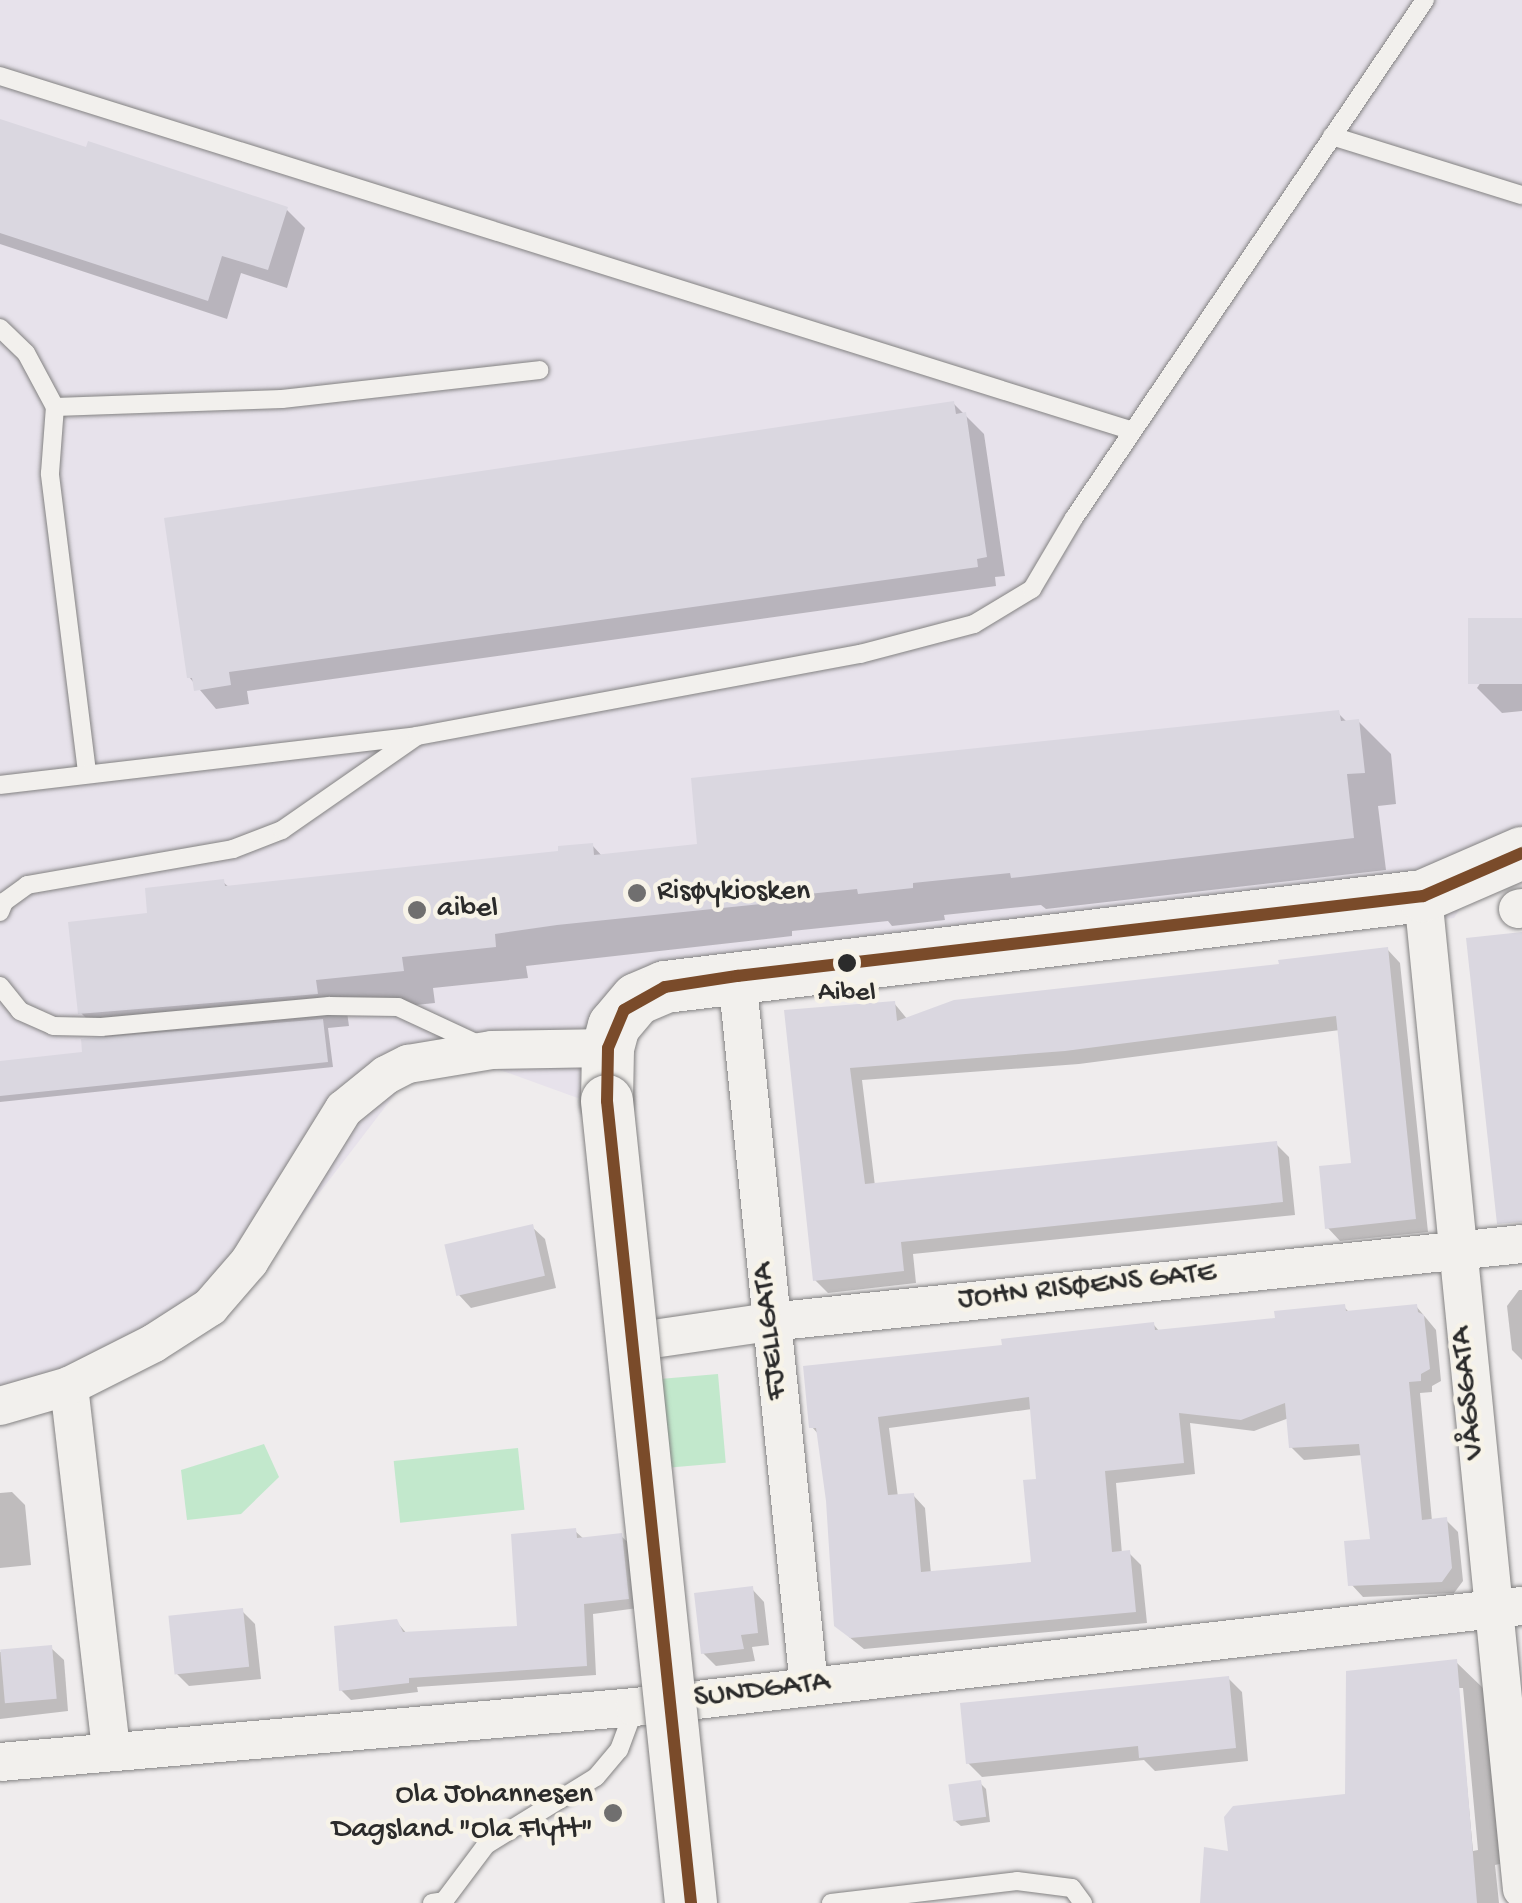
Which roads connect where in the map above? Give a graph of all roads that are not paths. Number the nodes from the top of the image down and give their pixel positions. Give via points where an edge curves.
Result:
1 (1425, 0) edge
2 (0, 76) edge
3 (1332, 136) junction
4 (1522, 195) edge
5 (0, 328) edge
6 (539, 370) dead end
7 (54, 407) junction
8 (1133, 431) junction
9 (417, 736) junction
10 (88, 772) junction
11 (0, 784) edge
12 (1522, 852) edge
13 (1423, 896) junction
14 (0, 912) edge
15 (737, 976) junction
16 (0, 986) edge
17 (608, 1048) junction
18 (492, 1050) junction
19 (1522, 1244) edge
20 (1456, 1250) junction
21 (770, 1322) junction
22 (653, 1339) dead end
23 (70, 1386) junction
24 (0, 1406) edge
25 (1507, 1607) edge
26 (810, 1686) junction
27 (635, 1707) junction
28 (112, 1749) junction
29 (0, 1762) edge
30 (1522, 1889) edge
31 (440, 1902) edge
32 (691, 1903) edge
33 (832, 1903) edge
34 (1083, 1903) edge

1 - 3 lane
2 - 8 lane
3 - 4 lane
3 - 8 lane
5 - 7 lane via 26,353
6 - 7 lane via 282,398
7 - 10 lane via 50,473
8 - 9 lane via 1032,589 974,624 860,654
9 - 10 lane
9 - 14 lane via 282,830 233,849 27,886
10 - 11 lane
12 - 13 main road
13 - 15 main road
13 - 20 street, VÅGSGATA
15 - 17 main road via 665,986 637,999 614,1026
15 - 21 street, FJELLGATA
16 - 18 lane via 20,1012 52,1026 398,1006
17 - 18 street
17 - 32 main road, bridge via 607,1101
18 - 23 street via 408,1064 362,1091 344,1109 250,1262 210,1307
19 - 20 street, JOHN RISØENS GATE
20 - 21 street, JOHN RISØENS GATE
20 - 25 street, VÅGSGATA
21 - 22 street, JOHN RISØENS GATE
21 - 26 street, FJELLGATA
23 - 24 street
23 - 28 street
25 - 26 street, SUNDGATA
25 - 30 street, VÅGSGATA
26 - 27 street, SUNDGATA
27 - 28 street, SUNDGATA
27 - 31 lane via 619,1750 596,1778 486,1845
28 - 29 street, SUNDGATA
33 - 34 lane via 1017,1880 1072,1888

